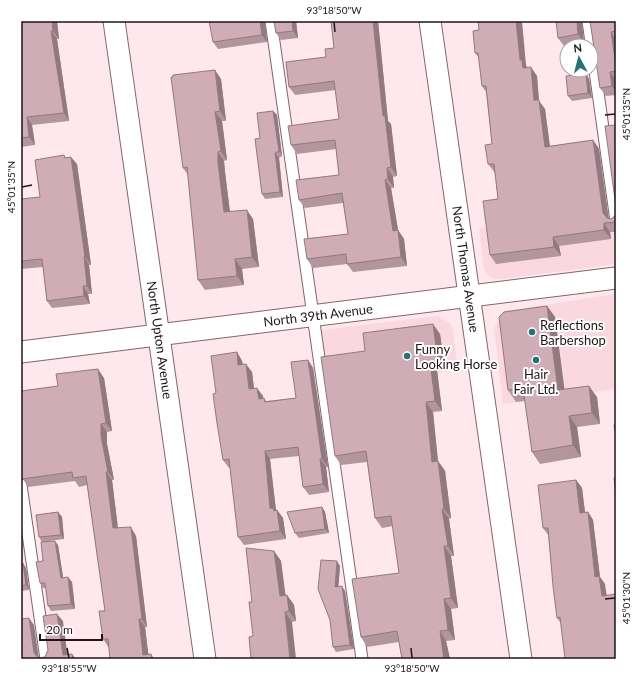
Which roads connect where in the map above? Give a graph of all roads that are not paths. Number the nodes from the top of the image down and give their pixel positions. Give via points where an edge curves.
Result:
1 (114, 21) edge
2 (271, 21) edge
3 (430, 21) edge
4 (588, 21) edge
5 (616, 221) edge
6 (616, 278) edge
7 (470, 296) junction
8 (313, 316) junction
9 (159, 334) junction
10 (21, 352) edge
11 (21, 485) edge
12 (46, 659) edge
13 (205, 659) edge
14 (362, 659) edge
15 (521, 659) edge

1 - 9 street, North Upton Avenue
2 - 8 lane
3 - 7 street, North Thomas Avenue
4 - 5 lane
6 - 7 street, North 39th Avenue
7 - 8 street, North 39th Avenue
7 - 15 street, North Thomas Avenue
8 - 9 street, North 39th Avenue
8 - 14 lane
9 - 10 street, North 39th Avenue
9 - 13 street, North Upton Avenue
11 - 12 lane

